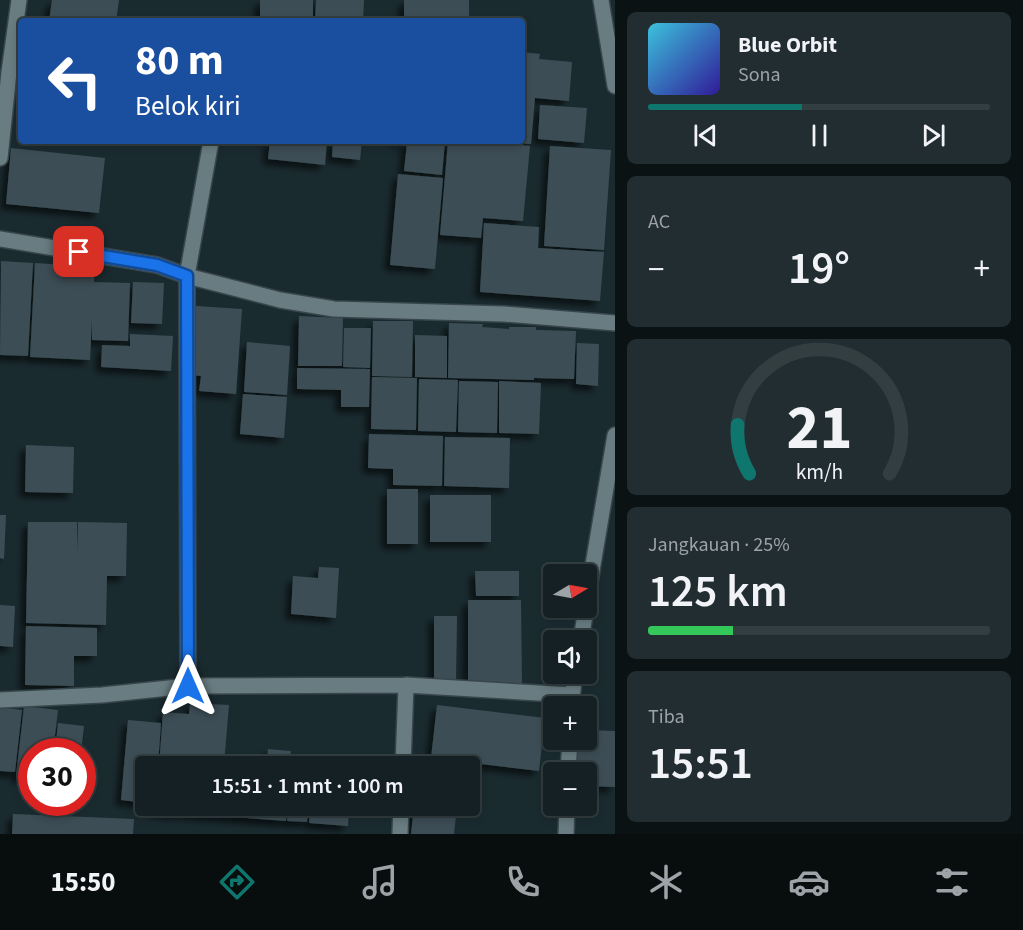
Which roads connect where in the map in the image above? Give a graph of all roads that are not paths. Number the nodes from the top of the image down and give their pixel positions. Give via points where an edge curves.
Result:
1 (19, 0) edge
2 (601, 0) edge
3 (615, 86) edge
4 (210, 144) edge
5 (0, 158) edge
6 (0, 239) edge
7 (187, 276) junction
8 (615, 322) edge
9 (615, 435) edge
10 (593, 564) edge
11 (406, 685) junction
12 (188, 686) junction
13 (543, 697) edge
14 (0, 700) edge
15 (403, 756) edge
16 (401, 816) edge
17 (567, 816) edge
18 (400, 834) edge
19 (566, 834) edge

1 - 5 street
2 - 3 street
4 - 7 street
6 - 7 street via 157,265
7 - 8 street via 280,300 334,309
7 - 12 street
9 - 10 street
11 - 12 street
11 - 13 street
11 - 15 street
12 - 14 street
16 - 18 street
17 - 19 street

